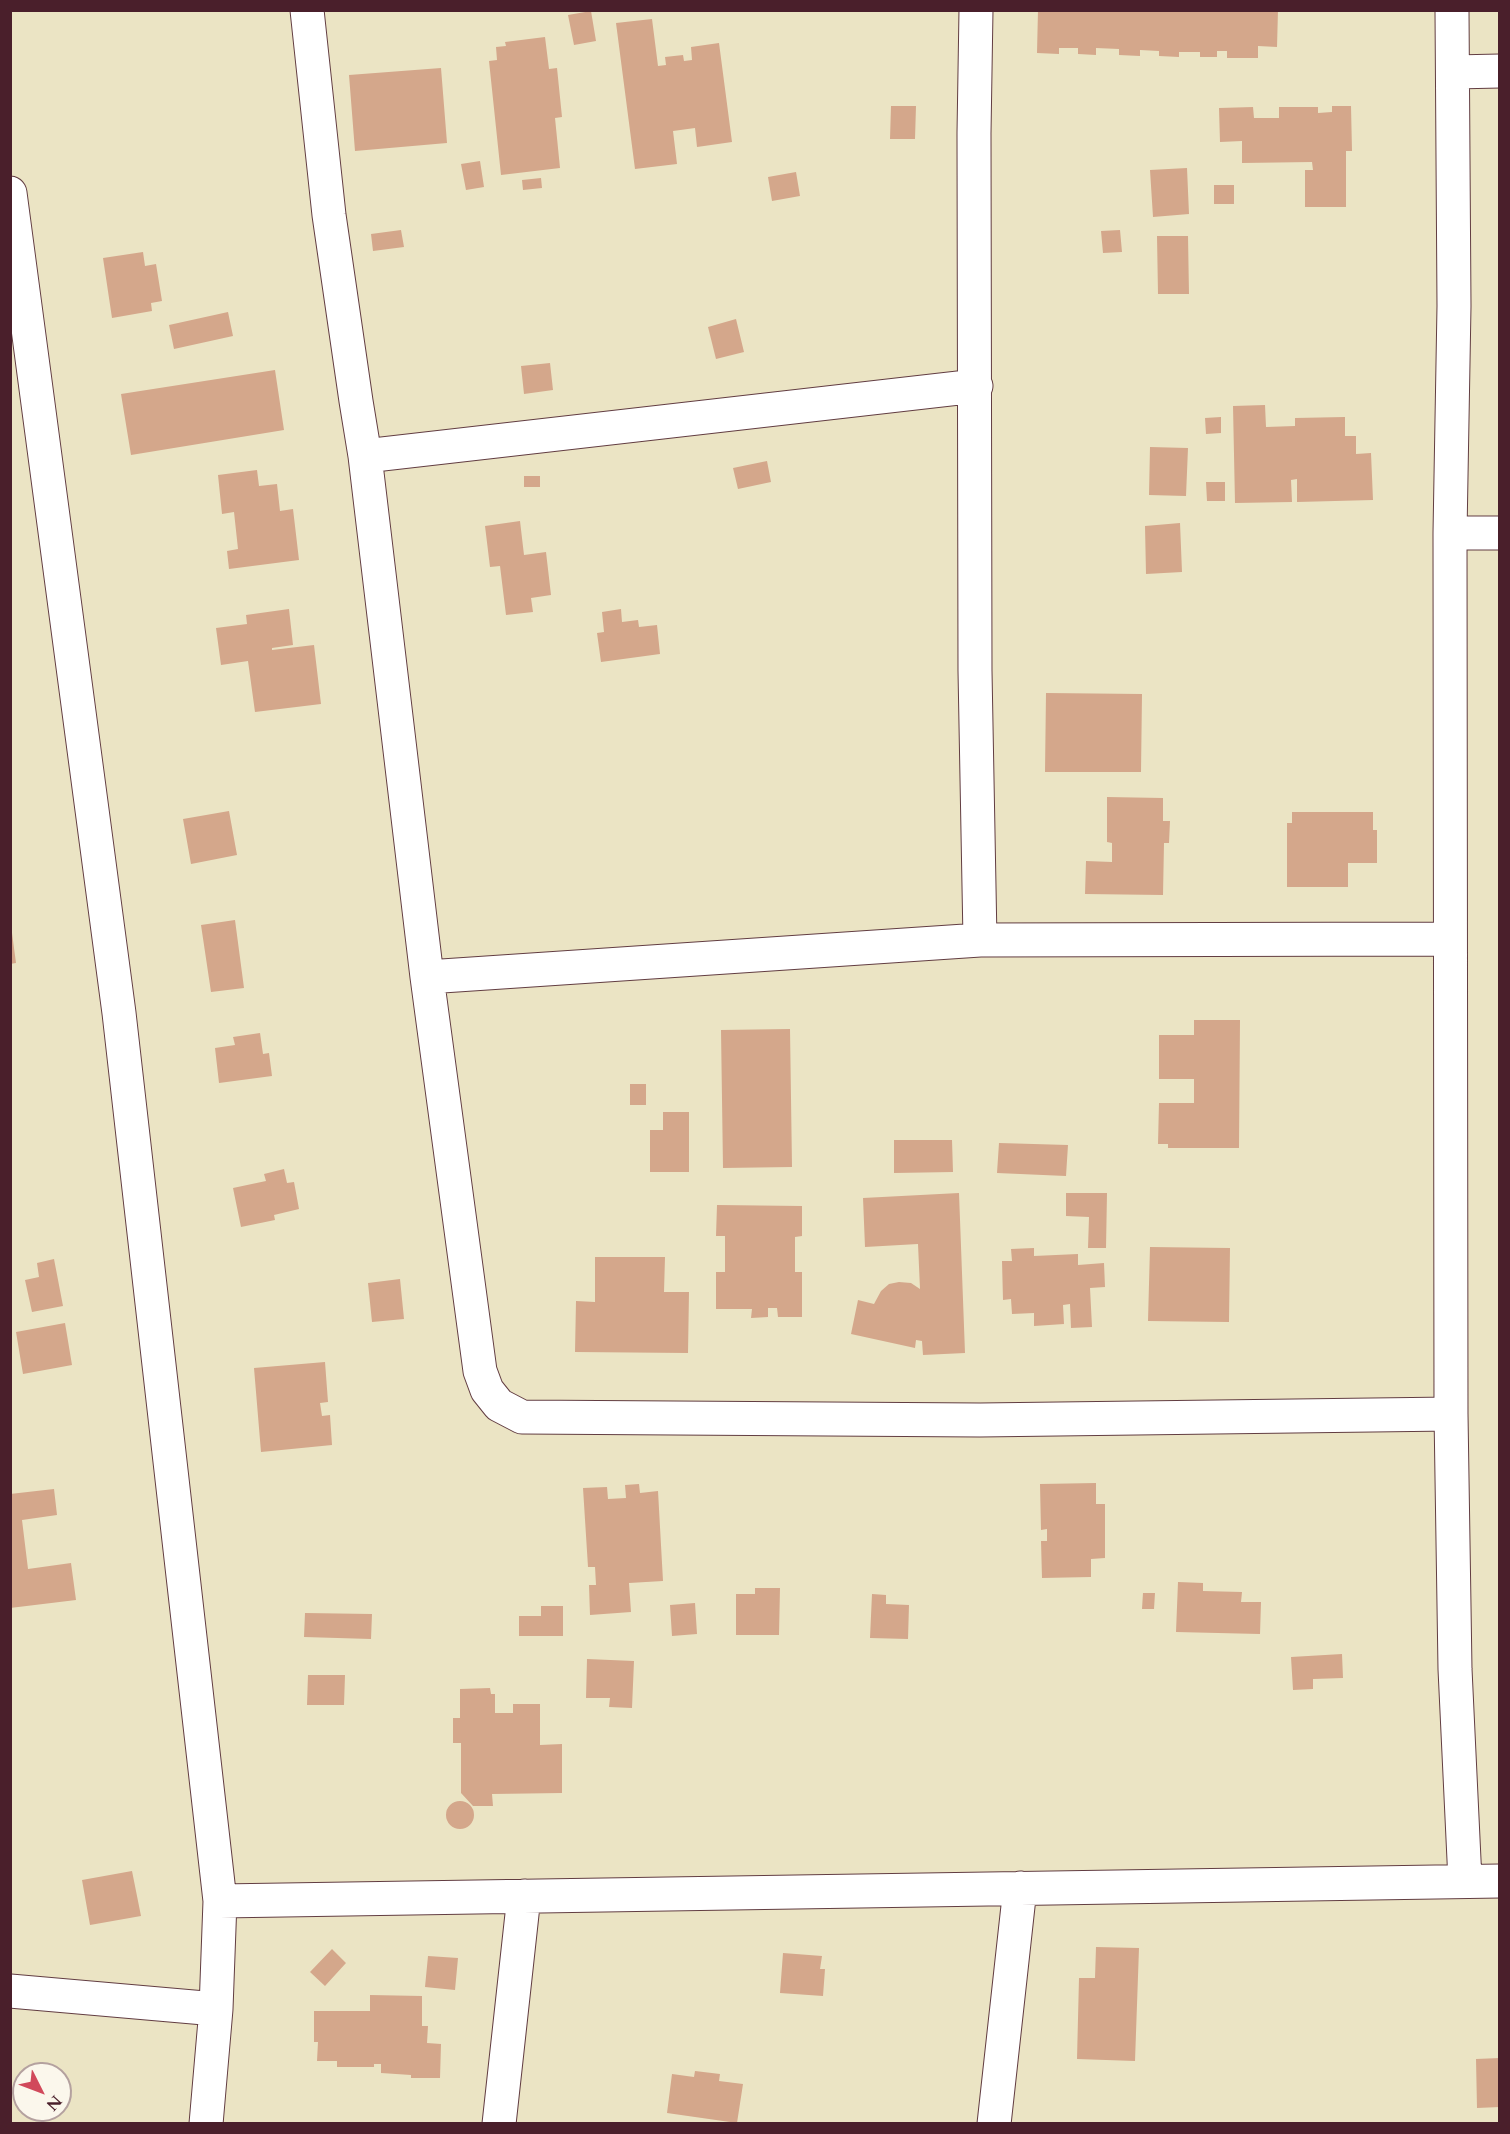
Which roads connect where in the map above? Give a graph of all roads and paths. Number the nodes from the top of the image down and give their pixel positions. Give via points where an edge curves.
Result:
1 (307, 10) edge
2 (976, 10) edge
3 (1452, 10) edge
4 (1500, 71) edge
5 (1454, 72) junction
6 (10, 192) edge
7 (17, 287) edge
8 (976, 386) junction
9 (365, 456) junction
10 (1450, 533) junction
11 (1500, 533) edge
12 (1450, 939) junction
13 (980, 940) junction
14 (427, 977) junction
15 (1451, 1414) junction
16 (1466, 1881) junction
17 (1500, 1881) edge
18 (1020, 1888) junction
19 (524, 1896) junction
20 (220, 1901) junction
21 (10, 1991) edge
22 (216, 2009) junction
23 (206, 2124) edge
24 (499, 2124) edge
25 (994, 2124) edge

1 - 9 street via 329,215
2 - 8 street
3 - 5 street
4 - 5 street
5 - 10 street
6 - 7 street
7 - 20 street via 117,1002
8 - 9 street
8 - 13 street via 975,671
9 - 14 street
10 - 11 street
10 - 12 street
12 - 13 street
12 - 15 street
13 - 14 street
14 - 15 street via 480,1371 487,1390 510,1412 522,1417 743,1420
15 - 16 street via 1455,1669
16 - 17 street
16 - 18 street
18 - 19 street
18 - 25 street
19 - 20 street
19 - 24 street
20 - 22 street
21 - 22 street
22 - 23 street

